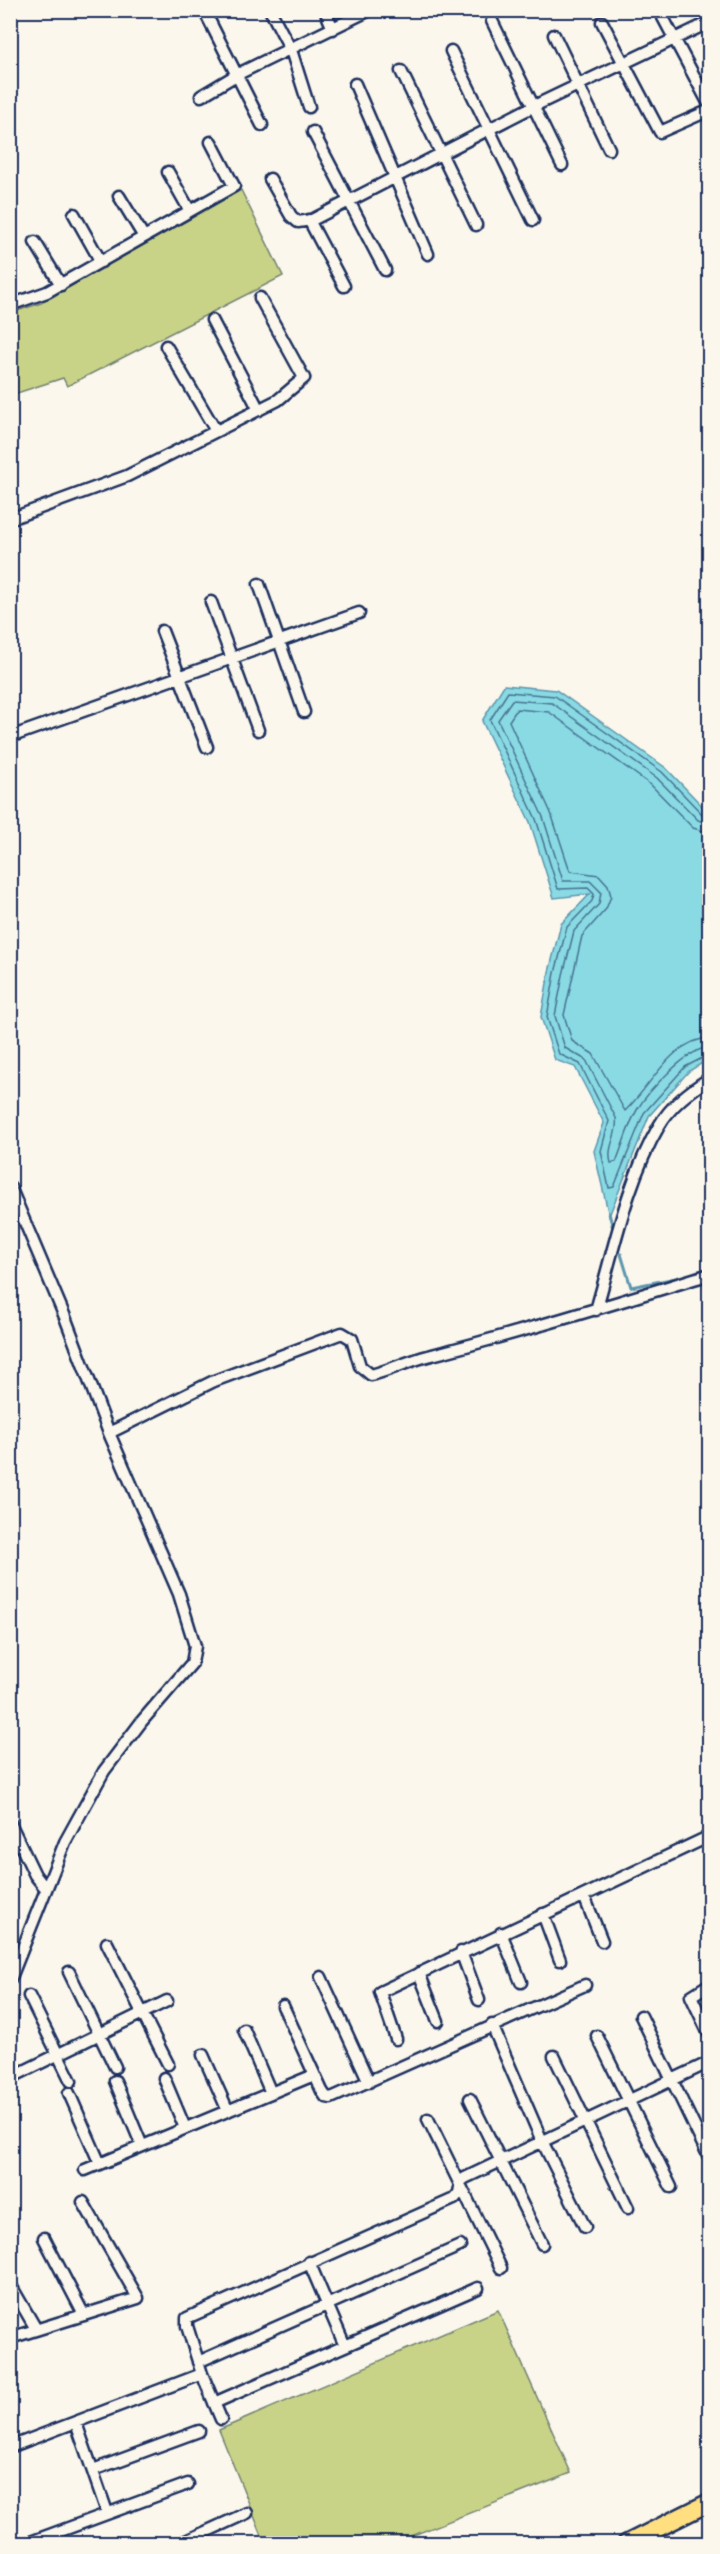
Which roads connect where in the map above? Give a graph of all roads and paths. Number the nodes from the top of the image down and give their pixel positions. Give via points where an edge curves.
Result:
1 (204, 10) edge
2 (270, 10) edge
3 (326, 10) edge
4 (370, 10) edge
5 (659, 10) edge
6 (492, 21) dead end
7 (602, 22) dead end
8 (710, 22) edge
9 (333, 29) junction
10 (554, 35) dead end
11 (673, 37) junction
12 (291, 50) junction
13 (451, 51) dead end
14 (624, 63) junction
15 (401, 71) dead end
16 (238, 74) junction
17 (355, 84) dead end
18 (578, 85) junction
19 (201, 96) dead end
20 (309, 107) dead end
21 (532, 107) junction
22 (710, 108) edge
23 (262, 125) dead end
24 (489, 129) junction
25 (313, 132) dead end
26 (211, 142) dead end
27 (609, 149) dead end
28 (441, 153) junction
29 (562, 165) dead end
30 (168, 172) dead end
31 (395, 178) junction
32 (270, 179) dead end
33 (119, 196) dead end
34 (349, 201) junction
35 (190, 211) junction
36 (74, 214) dead end
37 (309, 220) junction
38 (533, 220) dead end
39 (476, 225) dead end
40 (144, 237) junction
41 (35, 242) dead end
42 (428, 255) dead end
43 (100, 262) junction
44 (385, 270) dead end
45 (61, 285) junction
46 (344, 286) dead end
47 (260, 298) dead end
48 (10, 305) edge
49 (212, 320) dead end
50 (166, 346) dead end
51 (259, 410) junction
52 (216, 431) junction
53 (10, 519) edge
54 (259, 584) dead end
55 (211, 602) dead end
56 (359, 613) dead end
57 (162, 631) dead end
58 (279, 641) junction
59 (231, 658) junction
60 (180, 677) junction
61 (304, 712) dead end
62 (258, 730) dead end
63 (10, 737) edge
64 (207, 747) dead end
65 (710, 1078) edge
66 (10, 1187) edge
67 (710, 1274) edge
68 (596, 1310) junction
69 (109, 1433) junction
70 (10, 1823) edge
71 (710, 1836) edge
72 (46, 1889) junction
73 (584, 1896) junction
74 (543, 1914) junction
75 (501, 1933) junction
76 (602, 1941) dead end
77 (107, 1943) dead end
78 (461, 1952) junction
79 (560, 1960) dead end
80 (69, 1972) dead end
81 (419, 1973) junction
82 (321, 1977) dead end
83 (10, 1980) edge
84 (521, 1982) dead end
85 (585, 1984) dead end
86 (710, 1984) edge
87 (30, 1996) dead end
88 (479, 2000) dead end
89 (168, 2001) dead end
90 (283, 2006) dead end
91 (142, 2013) junction
92 (641, 2016) dead end
93 (438, 2020) dead end
94 (492, 2025) junction
95 (244, 2030) dead end
96 (99, 2034) junction
97 (597, 2036) dead end
98 (710, 2036) edge
99 (396, 2038) dead end
100 (58, 2055) junction
101 (203, 2055) dead end
102 (554, 2056) dead end
103 (710, 2062) edge
104 (168, 2064) dead end
105 (115, 2067) dead end
106 (314, 2075) junction
107 (10, 2078) edge
108 (164, 2078) dead end
109 (672, 2080) junction
110 (71, 2081) dead end
111 (115, 2081) dead end
112 (369, 2082) junction
113 (69, 2093) dead end
114 (271, 2093) junction
115 (470, 2099) dead end
116 (628, 2100) junction
117 (228, 2111) junction
118 (428, 2119) dead end
119 (586, 2120) junction
120 (185, 2128) junction
121 (542, 2141) junction
122 (142, 2146) junction
123 (710, 2159) edge
124 (501, 2161) junction
125 (100, 2164) junction
126 (85, 2170) dead end
127 (460, 2184) junction
128 (671, 2187) dead end
129 (83, 2202) dead end
130 (628, 2208) dead end
131 (585, 2227) dead end
132 (44, 2238) dead end
133 (542, 2244) dead end
134 (460, 2246) dead end
135 (309, 2262) junction
136 (501, 2268) dead end
137 (10, 2284) edge
138 (478, 2288) dead end
139 (328, 2305) junction
140 (84, 2314) junction
141 (36, 2329) junction
142 (10, 2338) edge
143 (345, 2346) junction
144 (198, 2362) junction
145 (202, 2374) junction
146 (214, 2403) junction
147 (221, 2419) dead end
148 (76, 2423) junction
149 (199, 2431) dead end
150 (10, 2446) edge
151 (93, 2470) junction
152 (188, 2484) dead end
153 (710, 2502) edge
154 (107, 2512) junction
155 (247, 2513) dead end
156 (710, 2514) edge
157 (25, 2544) edge
158 (179, 2544) edge
159 (626, 2544) edge
160 (648, 2544) edge

1 - 16 street
2 - 12 street
3 - 9 street
4 - 9 street
5 - 11 street
6 - 21 street
7 - 14 street
8 - 11 street
9 - 12 street
10 - 18 street
11 - 14 street
11 - 22 street
12 - 16 street
12 - 20 street
13 - 24 street
14 - 18 street
14 - 22 street via 660,132
15 - 28 street
16 - 19 street
16 - 23 street
17 - 31 street
18 - 21 street
18 - 27 street
21 - 24 street
21 - 29 street
24 - 28 street
24 - 38 street
25 - 34 street
26 - 35 street via 234,186
28 - 31 street
28 - 39 street
30 - 35 street
31 - 34 street
31 - 42 street
32 - 37 street via 291,216 298,222
33 - 40 street
34 - 37 street
34 - 44 street
35 - 40 street
36 - 43 street
37 - 46 street
40 - 43 street
41 - 45 street
43 - 45 street
45 - 48 street
47 - 51 street via 304,378
49 - 51 street
50 - 52 street
51 - 52 street
52 - 53 street via 127,476
54 - 58 street
55 - 59 street
56 - 58 street
57 - 60 street
58 - 59 street
58 - 61 street
59 - 60 street
59 - 62 street
60 - 63 street
60 - 64 street
65 - 68 street via 687,1093 660,1124 638,1168
66 - 69 street
67 - 68 street
68 - 69 street via 371,1375 360,1366 352,1339 342,1334 214,1381
69 - 72 street via 179,1594 195,1654 192,1663 104,1771 65,1842
70 - 72 street
71 - 73 street
72 - 83 street
73 - 74 street
73 - 76 street
74 - 75 street
74 - 79 street
75 - 78 street
75 - 84 street
77 - 91 street
78 - 81 street
78 - 88 street
80 - 96 street
81 - 93 street
81 - 99 street via 380,1992
82 - 112 street
85 - 94 street
86 - 98 street via 691,1996
87 - 100 street
89 - 91 street
90 - 106 street
91 - 96 street
91 - 104 street
92 - 109 street
94 - 112 street
94 - 121 street
95 - 114 street
96 - 100 street
96 - 105 street
97 - 116 street
100 - 107 street
100 - 110 street
101 - 117 street
102 - 119 street
103 - 109 street
106 - 112 street via 326,2097 331,2098
106 - 114 street
108 - 120 street
109 - 116 street
109 - 123 street
111 - 122 street
113 - 125 street
114 - 117 street
115 - 124 street
116 - 119 street
116 - 128 street
117 - 120 street
118 - 127 street
119 - 121 street
119 - 130 street
120 - 122 street
121 - 124 street
121 - 131 street
122 - 125 street
124 - 127 street
124 - 133 street
125 - 126 street
127 - 135 street via 454,2199
127 - 136 street
129 - 140 street via 138,2298
132 - 140 street
134 - 139 street
135 - 139 street
135 - 144 street via 188,2318
137 - 141 street
138 - 143 street
139 - 143 street
139 - 144 street
140 - 141 street
141 - 142 street
143 - 146 street
144 - 145 street
145 - 146 street
145 - 148 street
146 - 147 street
148 - 150 street
148 - 151 street
149 - 151 street
151 - 154 street
152 - 154 street
153 - 159 main road
154 - 157 street
155 - 158 street
156 - 160 main road

